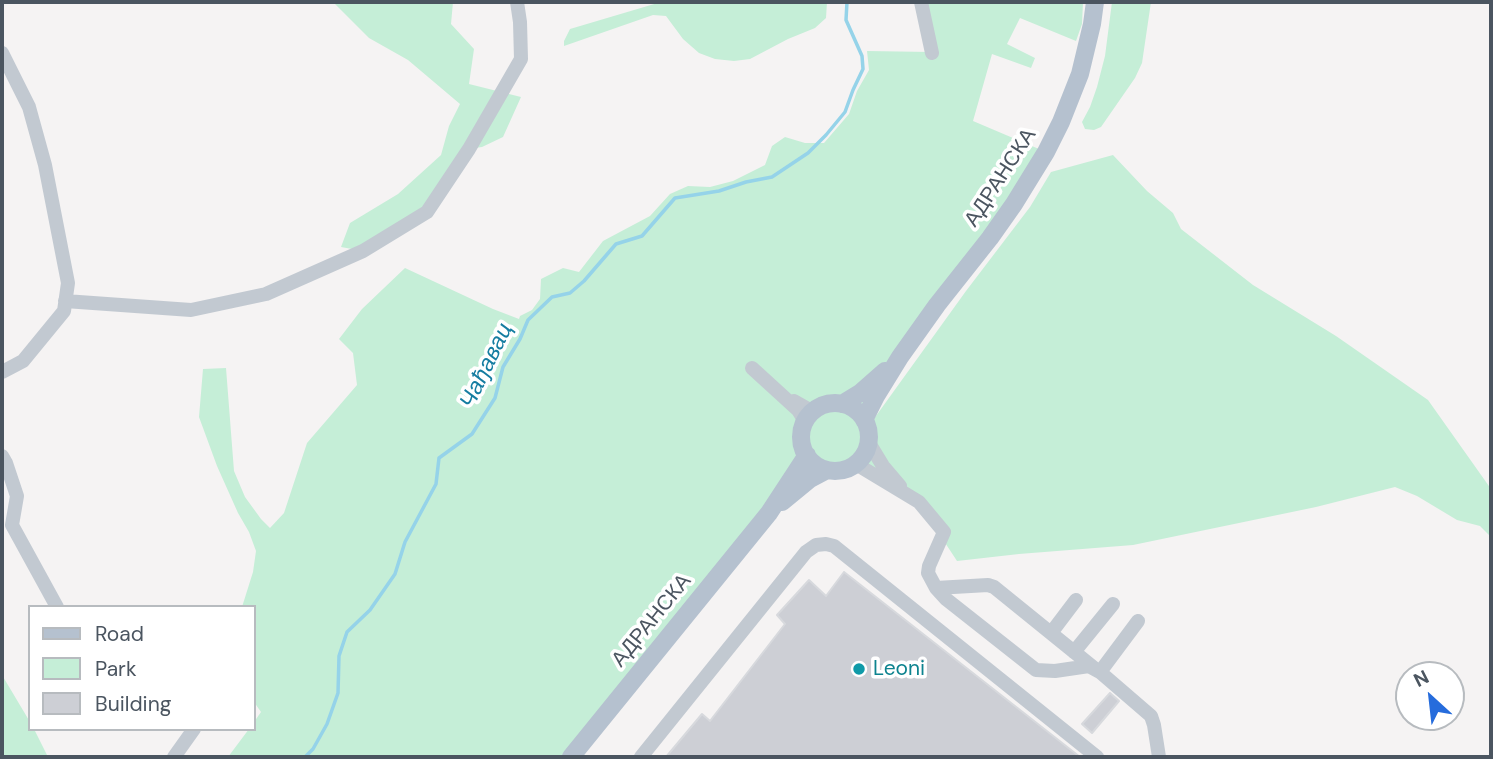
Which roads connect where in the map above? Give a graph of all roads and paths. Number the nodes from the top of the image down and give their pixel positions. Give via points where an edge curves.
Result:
1 (517, 2) edge
2 (921, 2) edge
3 (1095, 2) edge
4 (2, 53) edge
5 (932, 53) dead end
6 (65, 302) junction
7 (900, 357) junction
8 (752, 368) dead end
9 (2, 372) edge
10 (770, 383) junction
11 (842, 404) junction
12 (818, 408) junction
13 (864, 420) junction
14 (803, 428) junction
15 (869, 443) junction
16 (807, 455) junction
17 (2, 456) edge
18 (856, 464) junction
19 (827, 470) junction
20 (905, 493) junction
21 (769, 513) junction
22 (936, 588) junction
23 (1076, 600) dead end
24 (1113, 604) dead end
25 (56, 605) edge
26 (1138, 621) dead end
27 (1051, 633) junction
28 (1074, 652) junction
29 (1097, 670) junction
30 (193, 731) edge
31 (174, 757) edge
32 (571, 757) edge
33 (641, 757) edge
34 (1097, 757) edge
35 (1158, 757) edge

1 - 6 street via 521,59 428,212 363,251 266,294 191,310
2 - 5 street
3 - 7 main road, АДРАНСКА via 1077,82 1046,152 990,238
4 - 6 street via 29,107 45,165 68,283
6 - 9 street via 64,312 23,361
7 - 11 main road, АДРАНСКА
7 - 13 main road, АДРАНСКА
8 - 10 street
10 - 12 street via 801,406
10 - 14 street via 798,410
11 - 12 main road
11 - 13 main road
12 - 14 main road
13 - 15 main road
14 - 16 main road
15 - 18 main road
15 - 20 street
16 - 19 main road
16 - 21 main road, АДРАНСКА
17 - 25 street via 17,496 12,525
18 - 19 main road via 846,470
18 - 20 street
19 - 21 main road, АДРАНСКА
20 - 22 street via 919,502 944,532 929,566
21 - 32 main road, АДРАНСКА
22 - 27 street via 994,587
22 - 29 street via 1035,670 1089,666
23 - 27 street
24 - 28 street
26 - 29 street
27 - 28 street
28 - 29 street
29 - 35 street via 1151,716
30 - 31 street
33 - 34 street via 806,552 826,544

